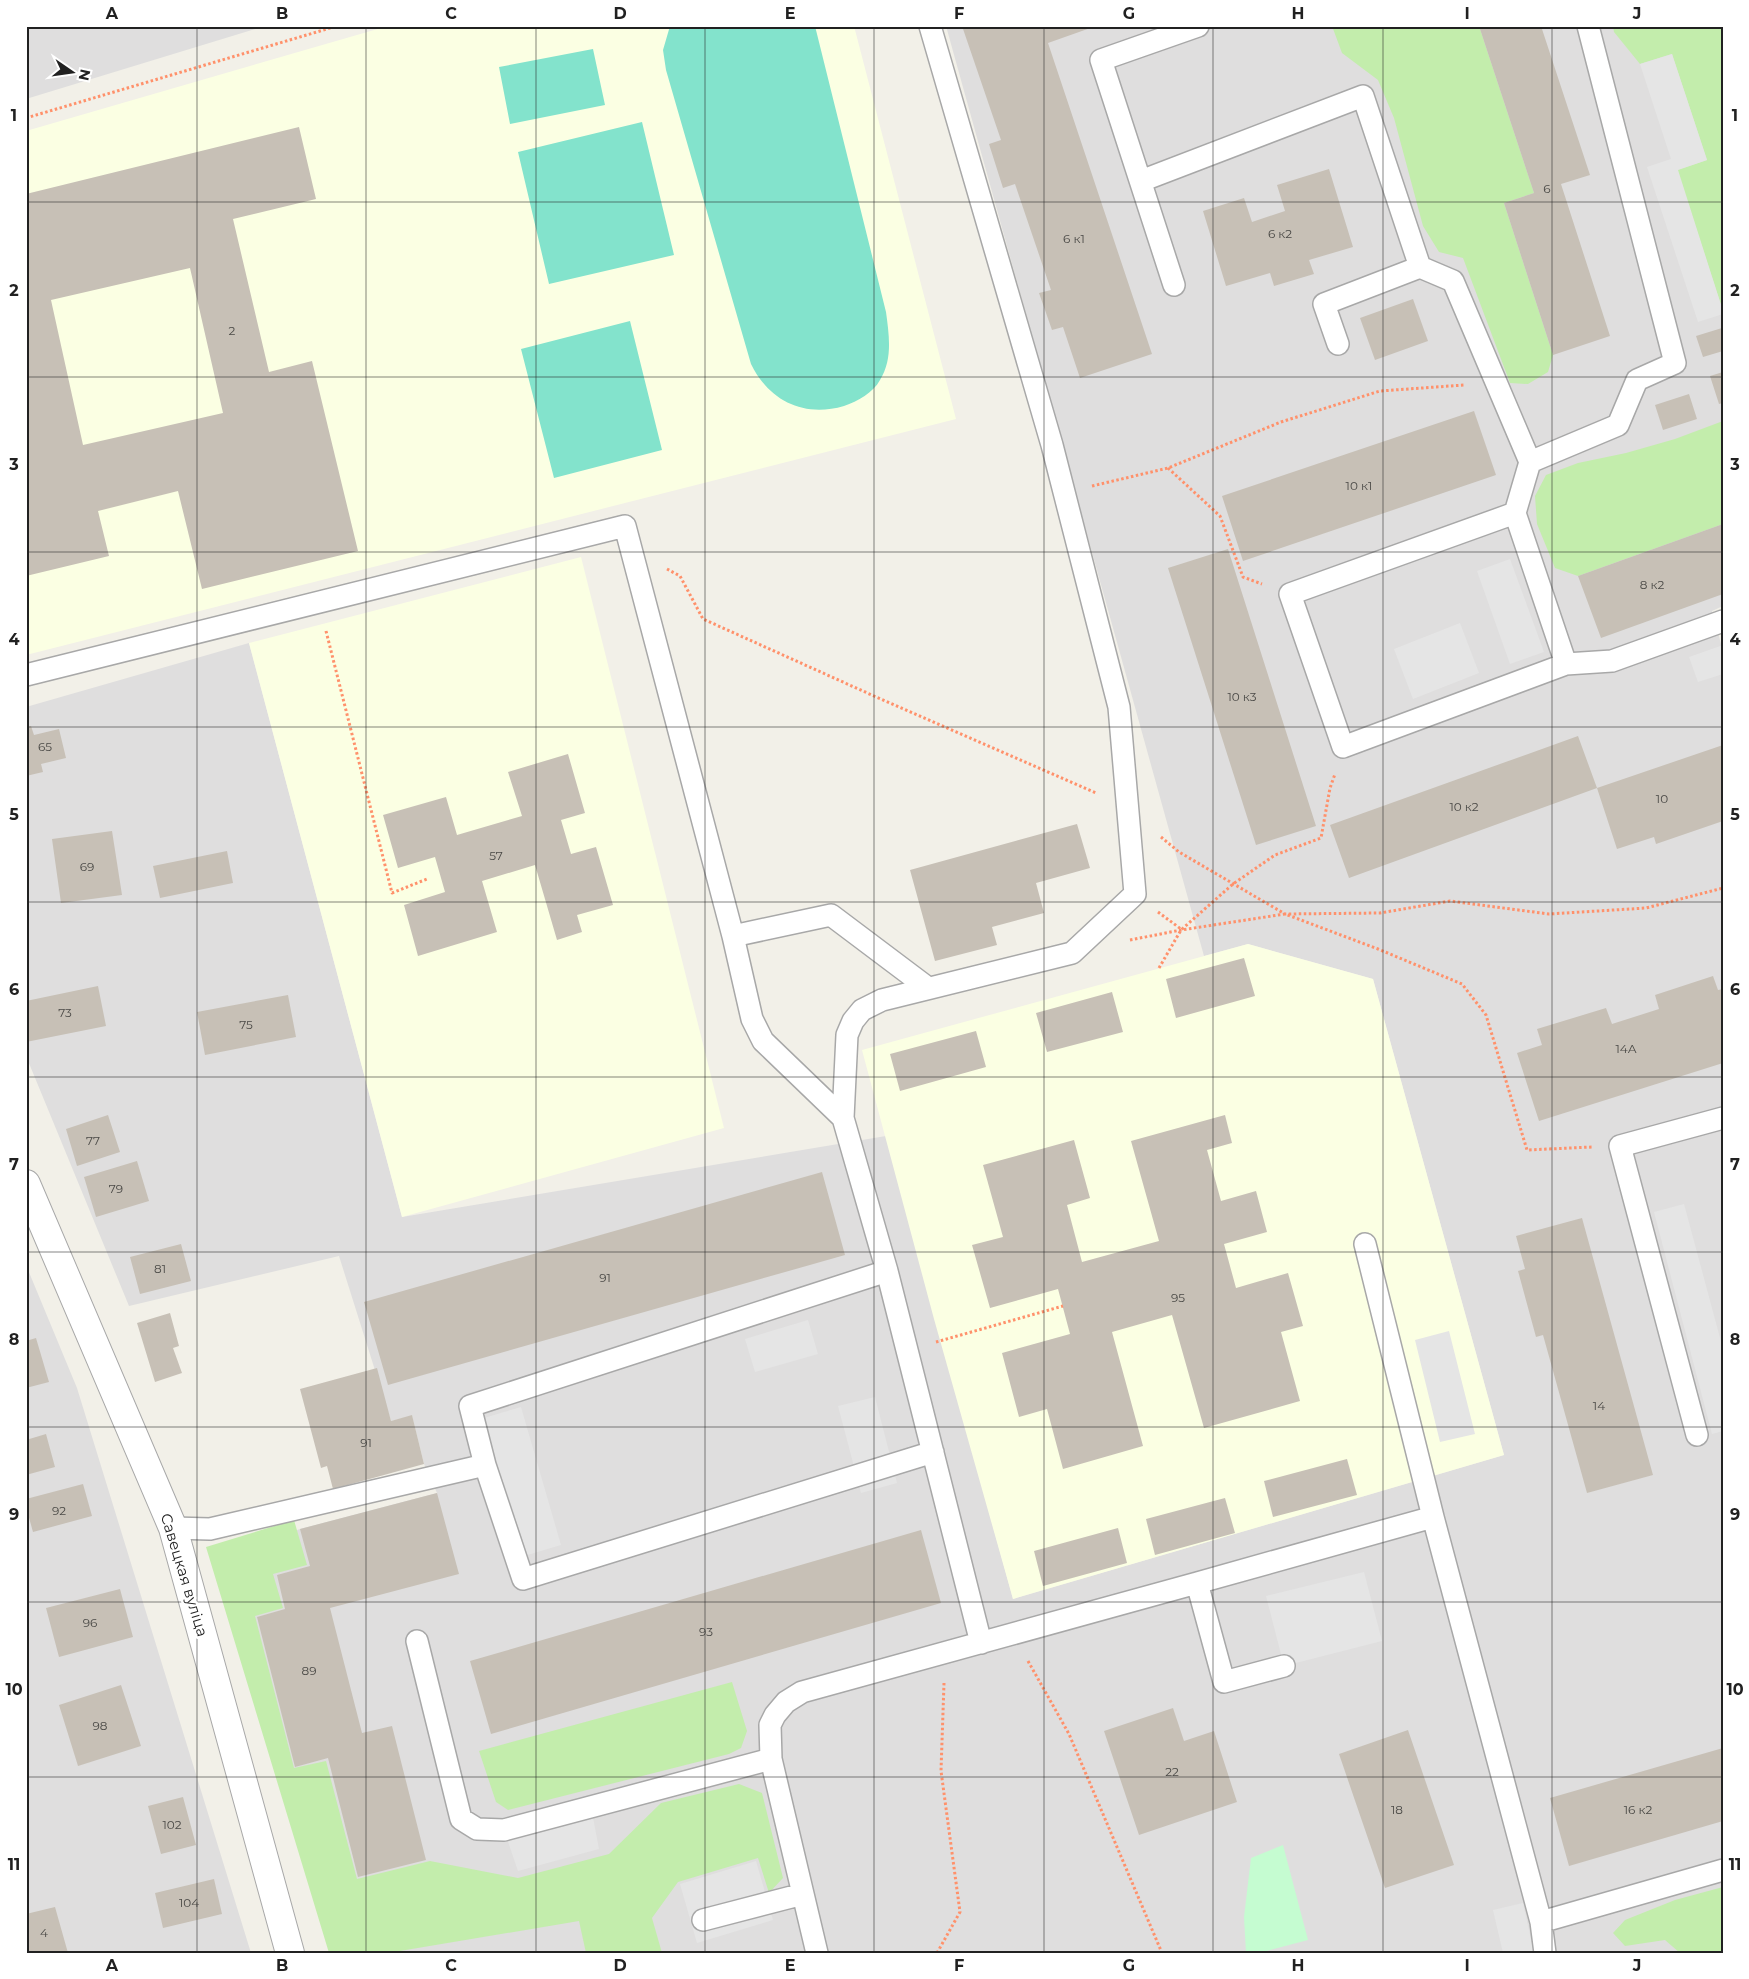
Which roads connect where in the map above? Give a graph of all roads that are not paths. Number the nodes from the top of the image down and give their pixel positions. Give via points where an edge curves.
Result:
1 (930, 26) edge
2 (1198, 26) edge
3 (1588, 26) edge
4 (1140, 181) junction
5 (1420, 267) junction
6 (1174, 285) dead end
7 (1338, 344) dead end
8 (1530, 462) junction
9 (1515, 513) junction
10 (1723, 621) edge
11 (1566, 664) junction
12 (26, 675) edge
13 (733, 936) junction
14 (928, 988) junction
15 (843, 1118) junction
16 (1723, 1118) edge
17 (26, 1184) edge
18 (1365, 1244) dead end
19 (887, 1271) junction
20 (1697, 1436) dead end
21 (933, 1452) junction
22 (485, 1465) junction
23 (1433, 1517) junction
24 (173, 1528) junction
25 (1197, 1583) junction
26 (417, 1641) dead end
27 (982, 1643) junction
28 (1284, 1666) dead end
29 (771, 1759) junction
30 (1723, 1870) edge
31 (803, 1894) junction
32 (703, 1920) dead end
33 (1542, 1922) junction
34 (290, 1953) edge
35 (817, 1953) edge
36 (1545, 1953) edge

1 - 14 lane via 1064,493 1119,707 1135,894 1072,952
2 - 4 lane via 1101,60
3 - 8 lane via 1675,363 1637,380 1618,424
4 - 5 lane via 1363,96
4 - 6 lane
5 - 7 lane via 1324,304
5 - 8 lane via 1453,281
8 - 9 lane
9 - 11 lane
9 - 11 lane via 1290,594 1343,748
10 - 11 lane via 1612,661
12 - 13 lane via 625,526
13 - 14 lane via 831,915
13 - 15 lane via 752,1019 763,1041
14 - 15 lane via 882,1000 862,1010 853,1021 847,1035
15 - 19 lane
16 - 20 lane via 1620,1146
17 - 24 street, Савецкая вуліца
18 - 23 lane
19 - 21 lane
19 - 22 lane via 470,1406
21 - 22 lane via 523,1579
21 - 27 lane
22 - 24 lane via 210,1529
23 - 25 lane
23 - 33 lane
24 - 34 street, Савецкая вуліца
25 - 27 lane
25 - 28 lane via 1224,1682
26 - 29 lane via 461,1819 477,1829 504,1830
27 - 29 lane via 802,1692 774,1715 770,1726
29 - 31 lane
30 - 33 lane
31 - 32 lane
31 - 35 lane
33 - 36 lane

